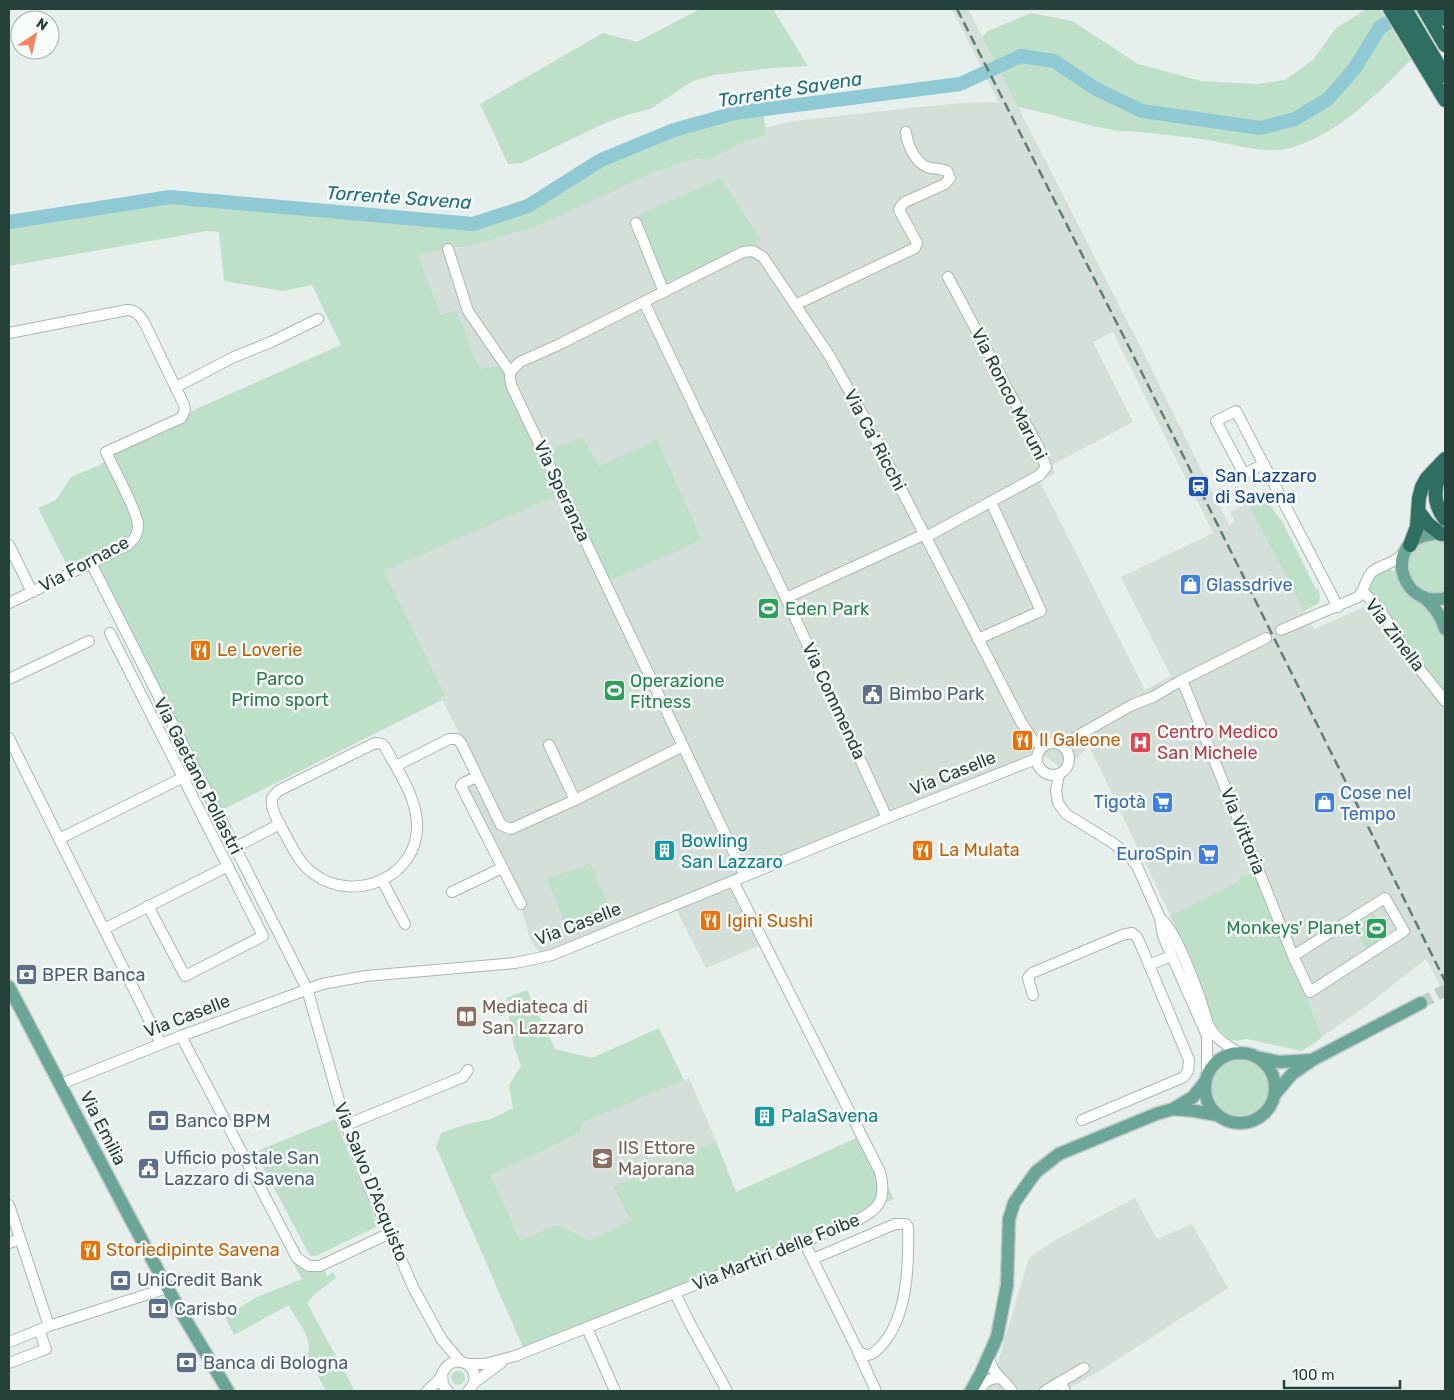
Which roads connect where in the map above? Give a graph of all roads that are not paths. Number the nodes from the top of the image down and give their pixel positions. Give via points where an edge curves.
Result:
1 (1390, 9) edge
2 (1405, 9) edge
3 (1424, 9) edge
4 (1439, 9) edge
5 (1445, 19) edge
6 (1442, 40) edge
7 (1422, 49) junction
8 (1445, 76) edge
9 (1445, 100) edge
10 (906, 132) dead end
11 (636, 223) dead end
12 (448, 249) dead end
13 (948, 277) dead end
14 (664, 292) junction
15 (644, 302) junction
16 (795, 305) junction
17 (318, 319) dead end
18 (9, 333) edge
19 (510, 372) junction
20 (176, 387) junction
21 (1445, 459) edge
22 (1264, 464) junction
23 (1445, 464) edge
24 (991, 502) junction
25 (1419, 512) junction
26 (1445, 519) edge
27 (1443, 535) edge
28 (925, 536) junction
29 (9, 545) edge
30 (1407, 549) junction
31 (91, 563) junction
32 (1383, 567) junction
33 (1405, 580) junction
34 (32, 592) junction
35 (1363, 592) junction
36 (1424, 597) junction
37 (786, 598) junction
38 (1445, 598) edge
39 (9, 603) edge
40 (1338, 607) junction
41 (1444, 619) edge
42 (1282, 630) dead end
43 (110, 633) dead end
44 (1266, 638) dead end
45 (978, 639) junction
46 (89, 641) dead end
47 (9, 679) edge
48 (1182, 680) junction
49 (1445, 701) edge
50 (9, 738) edge
51 (549, 745) dead end
52 (683, 746) junction
53 (1042, 746) junction
54 (1063, 746) junction
55 (1036, 759) junction
56 (396, 766) junction
57 (196, 771) junction
58 (1044, 772) junction
59 (1059, 774) junction
60 (183, 777) junction
61 (477, 777) junction
62 (1056, 791) junction
63 (575, 800) junction
64 (887, 818) junction
65 (280, 824) junction
66 (59, 838) junction
67 (234, 848) junction
68 (228, 866) junction
69 (502, 868) junction
70 (745, 876) junction
71 (382, 880) junction
72 (733, 881) junction
73 (452, 892) dead end
74 (521, 904) dead end
75 (148, 906) junction
76 (1160, 918) junction
77 (404, 924) dead end
78 (104, 929) junction
79 (1171, 956) junction
80 (1294, 956) junction
81 (1149, 965) junction
82 (9, 988) edge
83 (307, 989) junction
84 (1033, 995) dead end
85 (1421, 1003) tunnel mouth
86 (181, 1036) junction
87 (161, 1044) junction
88 (1238, 1052) junction
89 (1261, 1058) junction
90 (1312, 1060) junction
91 (468, 1070) dead end
92 (1206, 1078) junction
93 (61, 1084) junction
94 (1275, 1094) junction
95 (1173, 1109) junction
96 (1217, 1116) junction
97 (1082, 1120) dead end
98 (346, 1125) junction
99 (9, 1205) edge
100 (390, 1233) junction
101 (20, 1238) junction
102 (804, 1242) junction
103 (9, 1243) edge
104 (813, 1259) junction
105 (167, 1288) junction
106 (675, 1293) junction
107 (44, 1328) junction
108 (586, 1328) junction
109 (195, 1337) junction
110 (442, 1340) junction
111 (9, 1342) edge
112 (858, 1351) junction
113 (989, 1357) junction
114 (506, 1360) junction
115 (9, 1363) edge
116 (464, 1363) junction
117 (1084, 1368) dead end
118 (443, 1371) junction
119 (1000, 1378) junction
120 (1060, 1382) junction
121 (471, 1387) edge
122 (218, 1391) edge
123 (228, 1391) edge
124 (427, 1391) edge
125 (448, 1391) edge
126 (615, 1391) edge
127 (727, 1391) edge
128 (876, 1391) edge
129 (971, 1391) edge
130 (978, 1391) edge
131 (1012, 1391) edge
132 (1045, 1391) edge
133 (1065, 1391) edge

1 - 7 highway
2 - 7 highway
3 - 6 highway
4 - 5 highway
7 - 8 highway
7 - 9 highway
10 - 16 street via 917,159 923,165 947,170 950,178 945,184 905,202 899,210 915,238 915,248
11 - 14 street
12 - 19 street, Via Speranza via 468,311
13 - 24 street, Via Ronco Maruni via 1046,467 1040,475
14 - 15 street
14 - 16 street, Via Ca' Ricchi via 743,252 756,252 765,260
15 - 19 street via 520,362
15 - 37 street, Via Commenda
16 - 28 street, Via Ca' Ricchi via 847,386
17 - 20 street via 272,342 234,356
18 - 20 street, Via Fornace via 134,311 144,322
19 - 52 street, Via Speranza via 512,387
20 - 31 street, Via Fornace via 186,410 181,418 106,452 137,518 138,532 128,545
21 - 25 highway via 1422,487
22 - 22 street via 1236,411 1216,421 1244,474
22 - 40 street
23 - 26 highway via 1438,476 1435,494
24 - 28 street, Via Ronco Maruni
24 - 45 street via 1041,611
25 - 27 highway
25 - 30 highway via 1417,527
27 - 30 main road via 1429,534 1418,538
28 - 37 street, Via Ronco Maruni
28 - 45 street, Via Ca' Ricchi
29 - 34 street
30 - 32 street
30 - 33 main road via 1401,566
31 - 34 street, Via Fornace
31 - 57 street, Via Gaetano Pollastri
32 - 33 street via 1393,570
32 - 35 street via 1370,575
33 - 36 main road via 1410,588
34 - 39 street, Via Fornace
35 - 40 street
35 - 49 street, Via Zinella via 1378,607 1411,658
36 - 38 main road
36 - 41 main road
37 - 64 street, Via Commenda
40 - 42 street
43 - 60 street
44 - 48 street
45 - 53 street, Via Ca' Ricchi via 1021,722 1033,740
46 - 47 street
48 - 54 street
48 - 80 street, Via Vittoria
50 - 66 street
51 - 63 street
52 - 63 street
52 - 70 street, Via Speranza
53 - 54 street via 1051,743
53 - 55 street
54 - 59 street via 1068,753 1069,764
55 - 58 street
55 - 64 street, Via Caselle
56 - 61 street via 454,738 461,743
56 - 65 street via 385,747 375,743 276,794 272,798 272,806
56 - 71 street via 413,801 417,830 406,859
57 - 60 street
57 - 67 street, Via Gaetano Pollastri
58 - 59 street
58 - 62 street
59 - 62 street
60 - 66 street
60 - 68 street
61 - 63 street via 505,828 518,827
61 - 69 street via 461,786
62 - 76 street via 1058,803 1066,814 1128,855
64 - 70 street, Via Caselle
65 - 67 street
65 - 71 street via 296,855 318,877 336,886 352,887
66 - 78 street
67 - 83 street, Via Gaetano Pollastri
68 - 75 street
68 - 75 street via 263,936 185,976
69 - 73 street
69 - 74 street
70 - 72 street, Via Caselle
71 - 77 street
72 - 83 street, Via Caselle via 543,958 348,978
72 - 102 street, Via Martiri delle Foibe via 875,1162 884,1189 881,1202 868,1215
75 - 78 street
76 - 79 street
76 - 88 street via 1177,945 1214,1036
78 - 87 street
79 - 81 street
79 - 92 street via 1205,1028 1208,1052
80 - 80 street, Via Vittoria via 1310,992 1404,931 1386,898
81 - 84 street via 1137,938 1129,933 1032,973 1028,978
81 - 97 street via 1189,1060 1187,1074
82 - 93 main road, Via Emilia
83 - 86 street, Via Caselle
83 - 98 street, Via Salvo D'Acquisto
85 - 90 main road
86 - 87 street, Via Caselle
86 - 100 street via 298,1258 309,1266 323,1265
87 - 93 street, Via Caselle
88 - 89 main road
88 - 92 main road via 1213,1064
89 - 90 main road via 1279,1062
89 - 94 main road via 1273,1073
90 - 94 main road via 1292,1074
91 - 98 street via 463,1077
92 - 95 main road via 1192,1097
92 - 96 main road via 1205,1094
93 - 105 main road, Via Emilia
94 - 96 main road via 1270,1107 1251,1122 1239,1124
95 - 96 main road
95 - 113 main road via 1068,1149 1036,1172 1021,1192 1010,1219 1008,1285 997,1337
98 - 100 street, Via Salvo D'Acquisto
99 - 101 street
100 - 110 street, Via Salvo D'Acquisto via 414,1289
101 - 103 street
101 - 107 street
102 - 104 street
102 - 106 street, Via Martiri delle Foibe
104 - 112 street
104 - 112 street via 895,1224 908,1227 906,1286 893,1328 875,1352 868,1356
105 - 107 street
105 - 109 main road, Via Emilia
106 - 108 street, Via Martiri delle Foibe
106 - 127 street
107 - 111 street
107 - 115 street via 46,1349
108 - 114 street, Via Martiri delle Foibe
108 - 126 street
109 - 122 main road, Via Emilia via 199,1355
109 - 123 main road, Via Emilia
110 - 116 street
110 - 118 street via 446,1359
112 - 128 street
113 - 119 street via 991,1367
113 - 129 main road
114 - 116 street, Via Martiri delle Foibe
114 - 121 street, Via Martiri delle Foibe
116 - 118 street, Via Martiri delle Foibe via 452,1363
116 - 121 street, Via Martiri delle Foibe via 474,1373
117 - 120 street
118 - 124 street, Via Martiri delle Foibe
118 - 125 street via 443,1385
119 - 130 street via 990,1379
119 - 131 street
120 - 132 street
120 - 133 street

